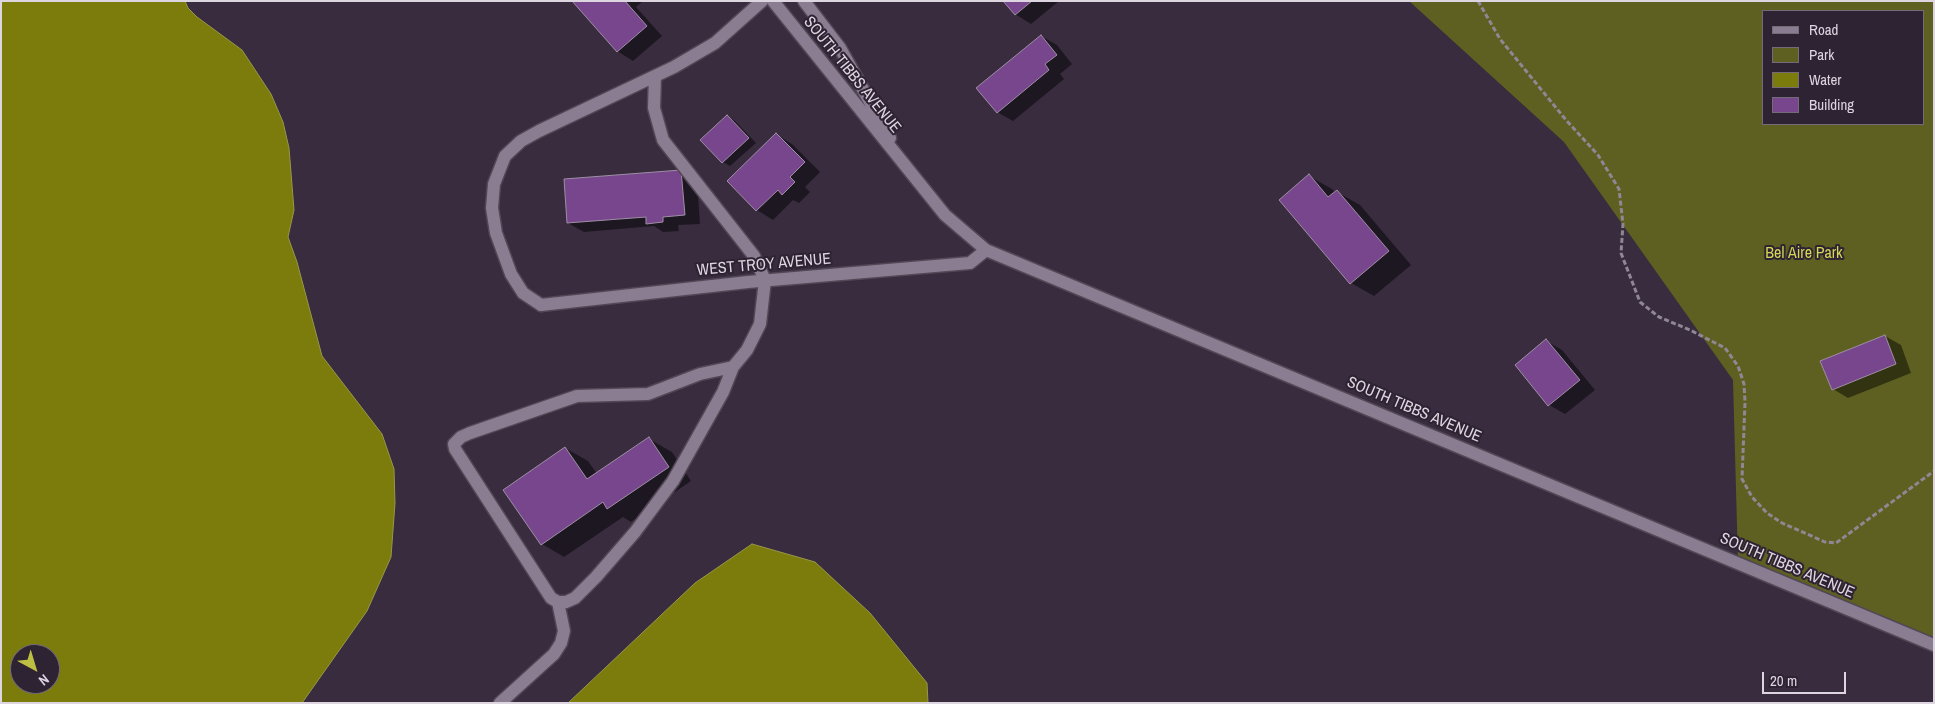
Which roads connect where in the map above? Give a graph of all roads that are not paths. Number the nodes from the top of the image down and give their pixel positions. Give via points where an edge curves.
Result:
1 (762, 1) edge
2 (773, 1) edge
3 (804, 1) edge
4 (655, 76) junction
5 (906, 169) junction
6 (986, 250) junction
7 (765, 280) junction
8 (732, 367) junction
9 (558, 602) junction
10 (1934, 645) edge
11 (500, 703) edge

1 - 4 street via 715,43
2 - 5 street, SOUTH TIBBS AVENUE
3 - 5 street, SOUTH TIBBS AVENUE via 840,48
4 - 7 street via 654,108 662,140 754,256
4 - 7 street, WEST TROY AVENUE via 539,131 521,141 506,156 494,184 492,208 496,233 511,274 523,293 540,305
5 - 6 street, SOUTH TIBBS AVENUE via 945,215
6 - 7 street, WEST TROY AVENUE via 970,264
6 - 10 street, SOUTH TIBBS AVENUE
7 - 8 street via 760,324 747,350
8 - 9 street via 722,392 673,481 596,577 575,598
8 - 9 street via 700,374 648,394 577,396 470,433 454,444 545,590
9 - 11 street via 564,632 562,643

